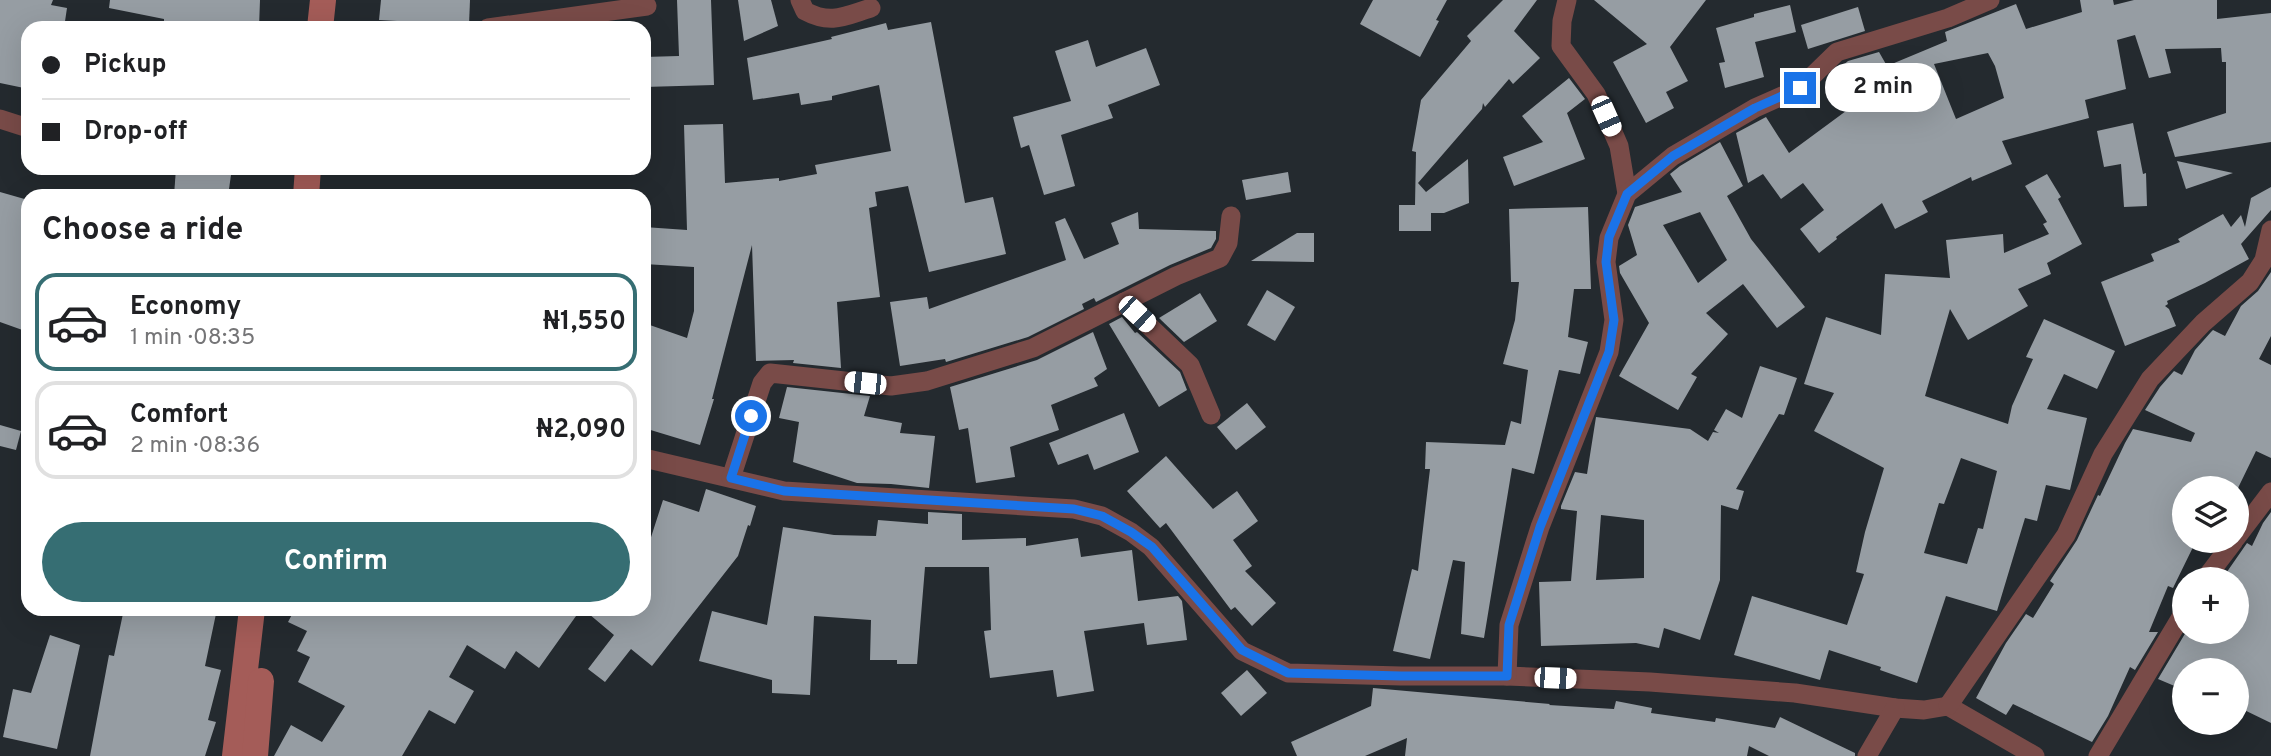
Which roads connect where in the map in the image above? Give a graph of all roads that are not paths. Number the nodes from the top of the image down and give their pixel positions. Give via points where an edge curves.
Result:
1 (306, 0) edge
2 (323, 0) edge
3 (800, 0) edge
4 (1567, 0) edge
5 (1990, 0) edge
6 (648, 6) dead end
7 (871, 8) dead end
8 (304, 21) edge
9 (321, 21) edge
10 (539, 21) edge
11 (0, 119) edge
12 (21, 126) edge
13 (1627, 194) junction
14 (1231, 216) dead end
15 (2271, 230) edge
16 (1125, 302) junction
17 (1211, 415) dead end
18 (651, 460) edge
19 (731, 478) junction
20 (2271, 492) edge
21 (2249, 521) edge
22 (251, 616) edge
23 (266, 616) edge
24 (2172, 631) edge
25 (1507, 676) junction
26 (1948, 706) junction
27 (1895, 708) junction
28 (235, 756) edge
29 (255, 756) edge
30 (1867, 756) edge
31 (2035, 756) edge
32 (2098, 756) edge

1 - 8 main road
2 - 9 main road
3 - 7 street via 805,11 819,19
4 - 13 street via 1561,46 1606,116 1619,146
5 - 13 street via 1948,18 1837,52 1800,88 1755,108 1673,156
6 - 10 street
11 - 12 street
13 - 25 street via 1609,237 1606,262 1614,320 1609,352 1540,527 1509,625
14 - 16 street via 1228,243 1220,258
15 - 26 street via 2264,260 2250,282 2150,379 2104,454 2066,535
16 - 17 street via 1190,365
16 - 19 street via 1033,348 927,381 891,386 770,373 762,383
18 - 19 street
19 - 25 street via 784,491 1074,509 1102,516 1152,547 1242,650 1288,673
20 - 21 street
22 - 28 main road
23 - 29 main road
24 - 32 street
25 - 27 street via 1795,693
26 - 27 street
26 - 31 street
27 - 30 street

